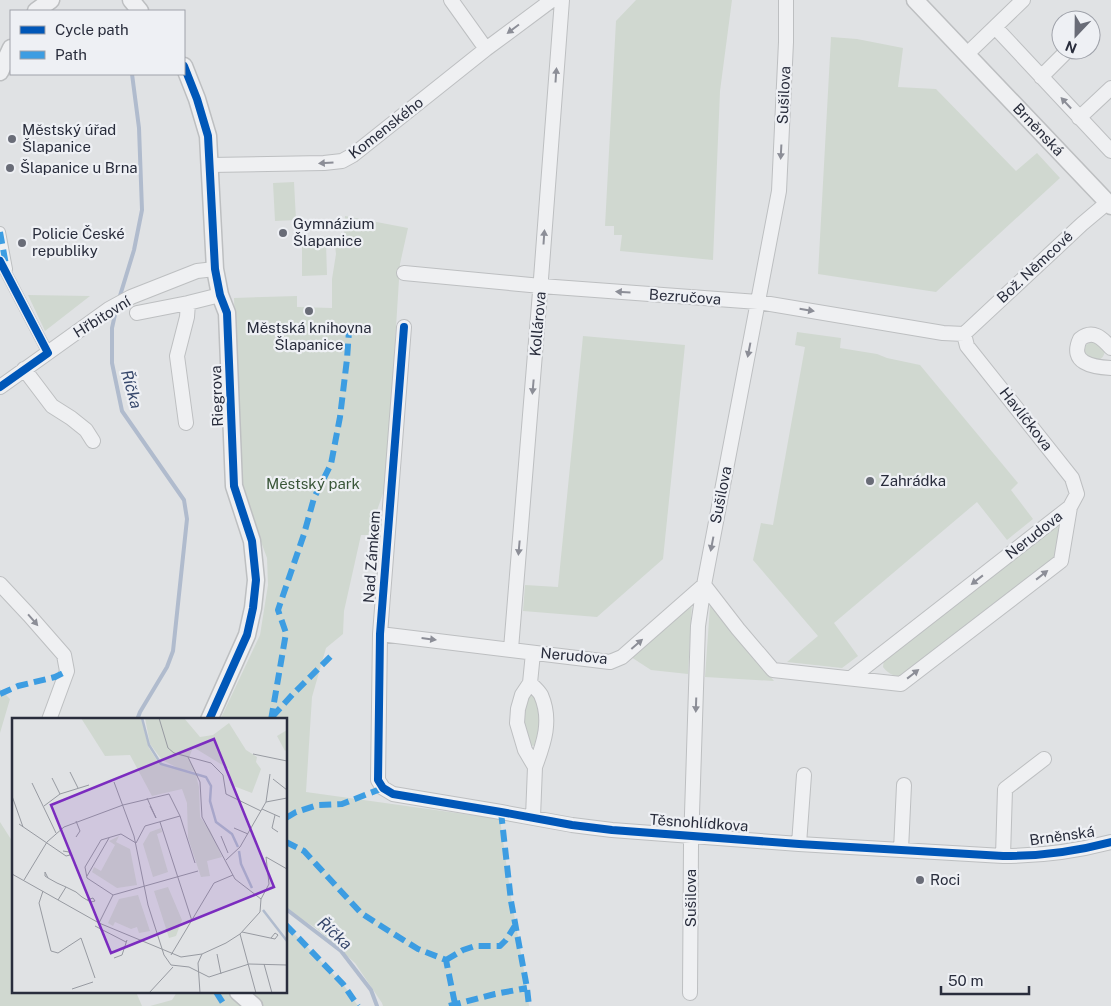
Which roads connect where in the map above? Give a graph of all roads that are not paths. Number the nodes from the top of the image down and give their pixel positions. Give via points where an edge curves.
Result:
1 (51, 0) edge
2 (131, 0) edge
3 (451, 0) edge
4 (552, 0) edge
5 (562, 0) edge
6 (786, 0) edge
7 (915, 0) edge
8 (1023, 0) edge
9 (37, 10) edge
10 (139, 10) edge
11 (995, 27) junction
12 (486, 49) junction
13 (10, 50) edge
14 (967, 54) junction
15 (1058, 60) edge
16 (185, 69) edge
17 (0, 72) edge
18 (1041, 77) junction
19 (1111, 88) edge
20 (1079, 118) junction
21 (1111, 151) edge
22 (210, 165) junction
23 (1110, 204) edge
24 (0, 232) edge
25 (0, 261) edge
26 (215, 268) junction
27 (404, 273) dead end
28 (8, 275) junction
29 (541, 286) junction
30 (220, 295) junction
31 (758, 302) junction
32 (188, 303) junction
33 (137, 313) dead end
34 (404, 327) dead end
35 (964, 334) junction
36 (1111, 348) edge
37 (48, 353) junction
38 (1111, 368) edge
39 (24, 369) junction
40 (0, 387) edge
41 (186, 423) dead end
42 (93, 441) dead end
43 (1070, 507) junction
44 (0, 584) edge
45 (704, 585) junction
46 (380, 634) junction
47 (511, 649) junction
48 (533, 653) junction
49 (850, 678) junction
50 (530, 683) junction
51 (50, 718) edge
52 (210, 718) edge
53 (1044, 759) dead end
54 (535, 767) junction
55 (804, 775) dead end
56 (904, 785) dead end
57 (383, 788) joint
58 (533, 817) junction
59 (691, 837) junction
60 (1111, 842) edge
61 (799, 844) junction
62 (901, 850) junction
63 (1010, 856) junction
64 (690, 993) dead end
65 (240, 994) edge
66 (254, 1006) edge

1 - 9 street
2 - 10 street
3 - 12 street
4 -> 12 street, Komenského
29 -> 5 street, Kollárova
6 -> 31 street, Sušilova via 780,191
7 - 14 street, Brněnská
8 - 11 street
11 - 14 street
11 - 18 street
12 -> 22 street, Komenského via 342,161
13 - 17 street
14 - 23 street, Brněnská
15 - 18 street
16 - 22 street, Riegrova via 208,136
20 -> 18 street
19 - 20 street
20 - 21 street
22 - 26 street, Riegrova
23 - 35 street, Bož. Němcové via 1095,212
24 - 28 street
25 - 28 street
26 - 30 street, Riegrova
26 - 37 street, Hřbitovní via 197,270 131,297
27 - 29 street, Bezručova
28 - 37 street
31 -> 29 street, Bezručova
29 -> 47 street, Kollárova
30 - 32 street
30 - 52 street, Riegrova via 227,313 234,486 252,541 256,580 247,635
31 -> 35 street, Bezručova
31 -> 45 street, Sušilova
32 - 33 street
32 - 41 street via 177,356
34 - 46 street, Nad Zámkem
35 - 43 street, Havlíčkova via 967,346 1072,478 1077,494
36 - 38 street via 1102,339 1088,334 1080,339 1077,350 1080,358 1089,365
37 - 39 street, Hřbitovní
39 - 40 street, Hřbitovní
39 - 42 street via 52,406 86,430
43 -> 49 street, Nerudova
49 -> 43 street, Nerudova via 901,684 1061,561
44 -> 51 street via 64,655 67,670
48 -> 45 street, Nerudova via 610,662 622,657
45 - 49 street, Nerudova via 773,670
45 -> 59 street, Sušilova via 698,626
46 -> 47 street, Nerudova
46 - 57 street, Nad Zámkem via 378,780
47 - 48 street, Nerudova
48 - 50 street
50 - 54 street via 522,695 517,724 525,750
50 - 54 street via 540,693 548,719
53 - 63 street via 1005,789
54 - 58 street
55 - 61 street
56 - 62 street
57 - 58 street, Těsnohlídkova via 393,794
58 - 59 street, Těsnohlídkova via 572,825
59 - 61 street, Těsnohlídkova
59 - 64 street, Sušilova
60 - 63 street, Brněnská via 1086,849
61 - 62 street, Těsnohlídkova
62 - 63 street, Těsnohlídkova
65 - 66 street

